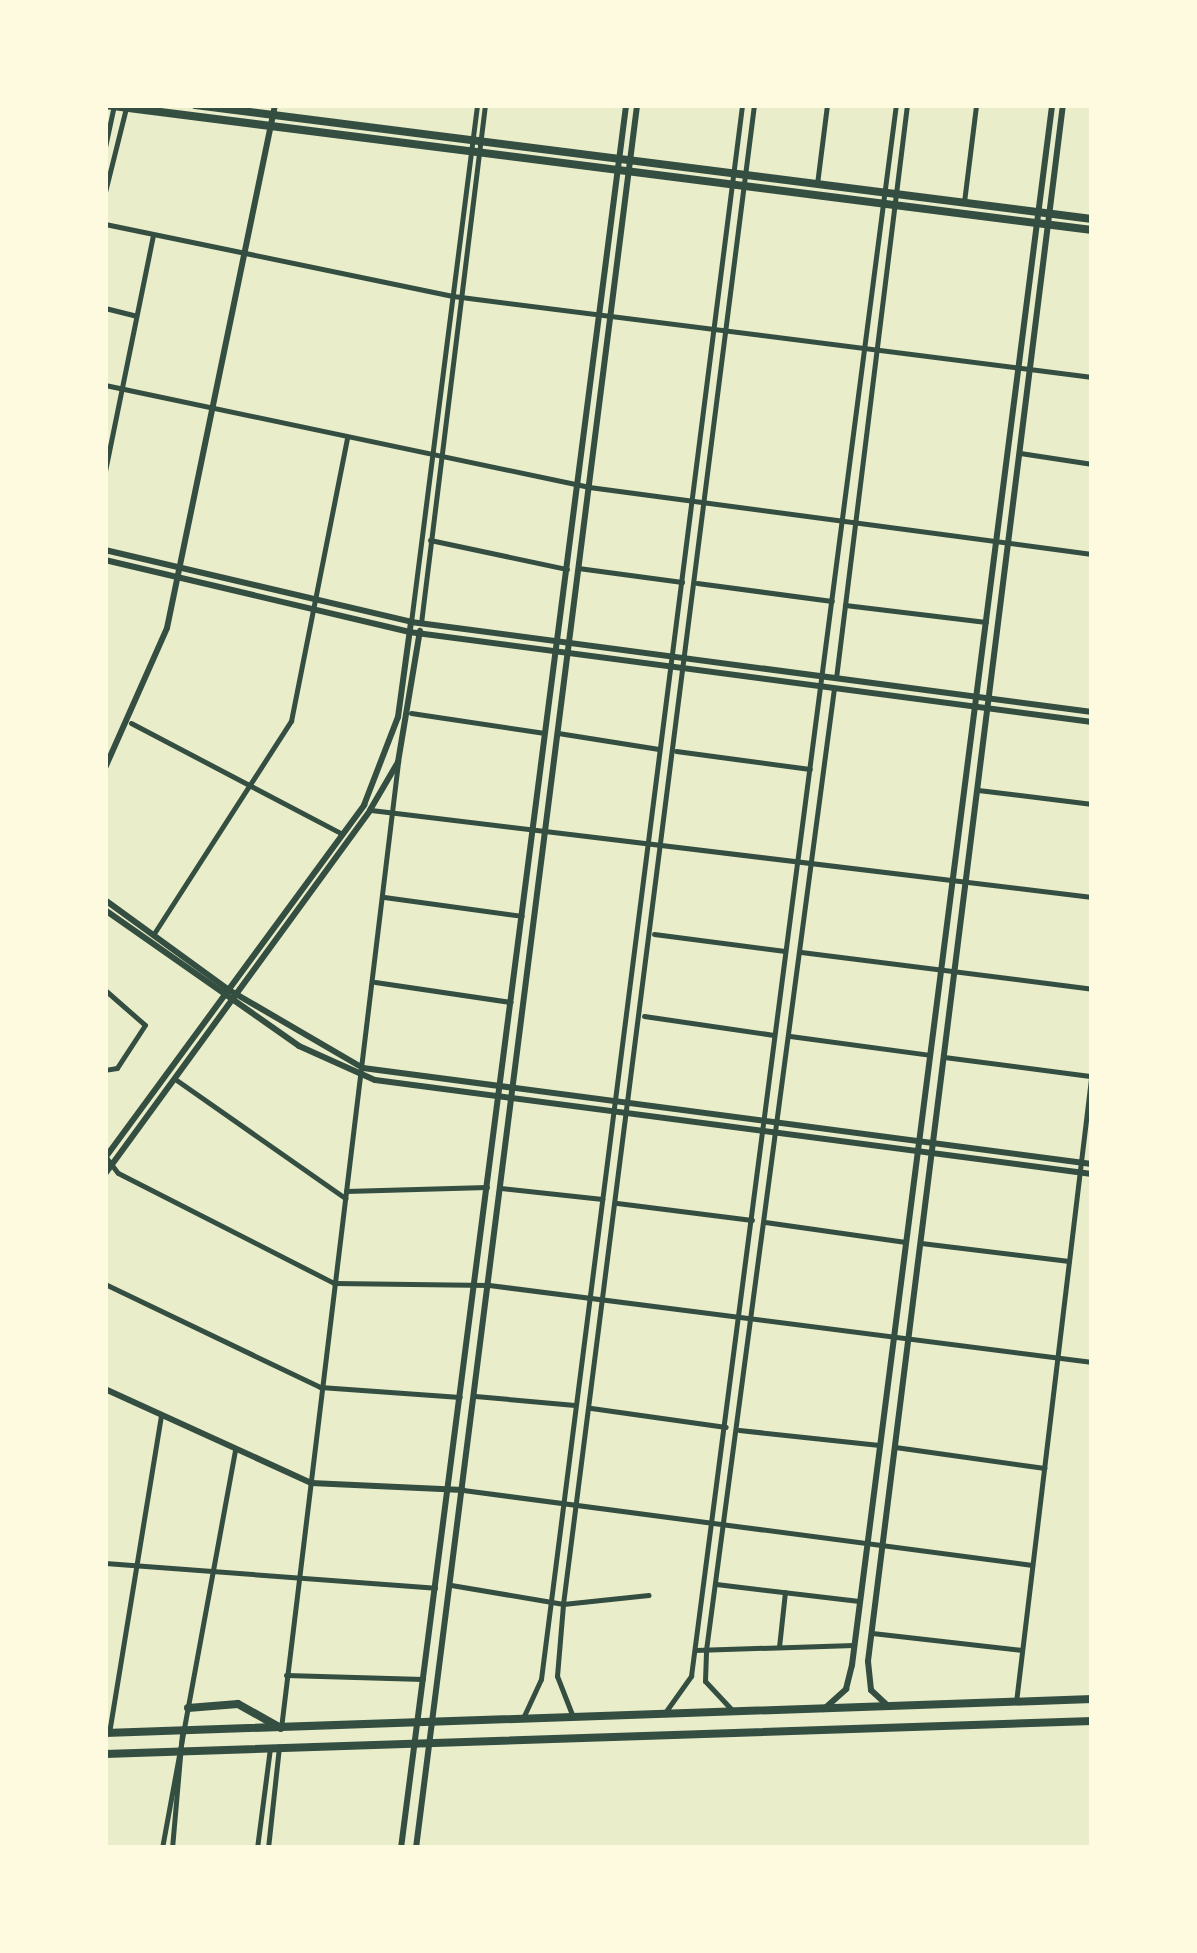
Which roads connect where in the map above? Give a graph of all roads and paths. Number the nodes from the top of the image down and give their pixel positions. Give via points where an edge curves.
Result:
1 (195, 105) edge
2 (476, 105) edge
3 (485, 105) edge
4 (626, 105) edge
5 (637, 105) edge
6 (742, 105) edge
7 (754, 105) edge
8 (827, 105) edge
9 (896, 105) edge
10 (907, 105) edge
11 (976, 105) edge
12 (1052, 105) edge
13 (1063, 105) edge
14 (111, 106) edge
15 (126, 106) edge
16 (274, 110) edge
17 (270, 126) junction
18 (476, 140) junction
19 (105, 147) edge
20 (474, 152) junction
21 (625, 159) junction
22 (623, 171) junction
23 (734, 173) junction
24 (746, 175) junction
25 (733, 184) junction
26 (817, 184) junction
27 (744, 186) junction
28 (105, 192) edge
29 (884, 192) junction
30 (896, 194) junction
31 (964, 202) junction
32 (883, 204) junction
33 (894, 205) junction
34 (1039, 212) junction
35 (1050, 213) junction
36 (1092, 218) edge
37 (1038, 223) junction
38 (105, 224) edge
39 (1049, 224) junction
40 (1092, 230) edge
41 (153, 234) junction
42 (246, 254) junction
43 (457, 296) junction
44 (105, 308) edge
45 (600, 313) junction
46 (610, 314) junction
47 (136, 316) junction
48 (716, 329) junction
49 (729, 331) junction
50 (864, 349) junction
51 (876, 350) junction
52 (1019, 367) junction
53 (1031, 368) junction
54 (1092, 376) edge
55 (105, 385) edge
56 (121, 388) junction
57 (214, 409) junction
58 (348, 438) junction
59 (436, 454) junction
60 (1020, 454) junction
61 (1092, 464) edge
62 (105, 471) edge
63 (578, 485) junction
64 (589, 488) junction
65 (693, 504) junction
66 (706, 506) junction
67 (843, 522) junction
68 (855, 522) junction
69 (430, 540) junction
70 (997, 541) junction
71 (1009, 543) junction
72 (105, 550) edge
73 (1092, 554) edge
74 (105, 560) edge
75 (578, 568) junction
76 (179, 569) junction
77 (567, 569) junction
78 (176, 580) junction
79 (682, 582) junction
80 (697, 584) junction
81 (318, 600) junction
82 (832, 601) junction
83 (846, 605) junction
84 (315, 610) junction
85 (410, 622) junction
86 (986, 622) junction
87 (421, 623) junction
88 (409, 632) junction
89 (420, 633) junction
90 (557, 643) junction
91 (569, 645) junction
92 (556, 653) junction
93 (568, 654) junction
94 (672, 658) junction
95 (687, 660) junction
96 (671, 668) junction
97 (686, 670) junction
98 (824, 678) junction
99 (836, 679) junction
100 (822, 687) junction
101 (834, 689) junction
102 (976, 697) junction
103 (989, 699) junction
104 (975, 707) junction
105 (988, 708) junction
106 (1092, 712) edge
107 (410, 713) junction
108 (1092, 722) edge
109 (131, 723) junction
110 (545, 733) junction
111 (558, 733) junction
112 (660, 749) junction
113 (676, 751) junction
114 (398, 762) junction
115 (105, 768) edge
116 (810, 769) junction
117 (254, 788) junction
118 (978, 790) junction
119 (1092, 804) edge
120 (396, 809) junction
121 (370, 810) junction
122 (534, 825) junction
123 (546, 826) junction
124 (345, 836) junction
125 (646, 840) junction
126 (664, 842) junction
127 (799, 860) junction
128 (812, 862) junction
129 (953, 879) junction
130 (966, 880) junction
131 (384, 897) junction
132 (1092, 897) edge
133 (105, 900) edge
134 (105, 910) edge
135 (522, 916) junction
136 (654, 934) junction
137 (151, 938) junction
138 (786, 951) junction
139 (801, 952) junction
140 (941, 970) junction
141 (955, 972) junction
142 (374, 982) junction
143 (1092, 989) edge
144 (105, 990) edge
145 (226, 993) junction
146 (234, 998) junction
147 (511, 1002) junction
148 (644, 1016) junction
149 (775, 1035) junction
150 (790, 1036) junction
151 (930, 1054) junction
152 (944, 1057) junction
153 (105, 1070) edge
154 (363, 1072) junction
155 (1092, 1073) edge
156 (175, 1078) junction
157 (499, 1092) junction
158 (513, 1094) junction
159 (613, 1107) junction
160 (630, 1109) junction
161 (763, 1126) junction
162 (776, 1128) junction
163 (918, 1146) junction
164 (933, 1148) junction
165 (105, 1157) edge
166 (1092, 1164) edge
167 (111, 1166) junction
168 (1082, 1168) junction
169 (105, 1174) edge
170 (1092, 1174) edge
171 (487, 1188) junction
172 (501, 1188) junction
173 (346, 1195) junction
174 (602, 1200) junction
175 (617, 1203) junction
176 (752, 1220) junction
177 (764, 1222) junction
178 (906, 1242) junction
179 (920, 1244) junction
180 (1068, 1260) junction
181 (334, 1283) junction
182 (105, 1284) edge
183 (474, 1284) junction
184 (488, 1285) junction
185 (589, 1298) junction
186 (606, 1299) junction
187 (740, 1316) junction
188 (752, 1318) junction
189 (894, 1336) junction
190 (909, 1338) junction
191 (1058, 1358) junction
192 (1092, 1362) edge
193 (320, 1388) junction
194 (105, 1389) edge
195 (475, 1396) junction
196 (460, 1397) junction
197 (575, 1405) junction
198 (590, 1408) junction
199 (161, 1416) junction
200 (726, 1427) junction
201 (740, 1430) junction
202 (880, 1446) junction
203 (895, 1447) junction
204 (235, 1450) junction
205 (1045, 1468) junction
206 (312, 1483) junction
207 (463, 1490) junction
208 (448, 1491) junction
209 (562, 1502) junction
210 (576, 1505) junction
211 (712, 1522) junction
212 (726, 1524) junction
213 (868, 1538) junction
214 (883, 1542) junction
215 (105, 1563) edge
216 (1032, 1565) junction
217 (134, 1567) junction
218 (212, 1576) junction
219 (297, 1584) junction
220 (716, 1584) junction
221 (451, 1586) junction
222 (435, 1588) junction
223 (785, 1592) junction
224 (649, 1595) dead end
225 (548, 1598) junction
226 (860, 1600) junction
227 (563, 1604) junction
228 (872, 1632) junction
229 (854, 1645) junction
230 (779, 1648) junction
231 (695, 1650) junction
232 (706, 1650) junction
233 (1022, 1650) junction
234 (286, 1676) junction
235 (423, 1679) junction
236 (1092, 1699) edge
237 (1048, 1700) junction
238 (1016, 1702) junction
239 (947, 1704) junction
240 (890, 1706) junction
241 (188, 1708) junction
242 (824, 1708) junction
243 (733, 1711) junction
244 (664, 1714) junction
245 (572, 1717) junction
246 (523, 1718) junction
247 (500, 1719) junction
248 (418, 1722) junction
249 (434, 1722) junction
250 (1092, 1722) edge
251 (1050, 1723) junction
252 (363, 1725) junction
253 (948, 1726) junction
254 (281, 1728) junction
255 (182, 1732) junction
256 (107, 1733) edge
257 (500, 1741) junction
258 (415, 1743) junction
259 (431, 1743) junction
260 (362, 1744) junction
261 (275, 1747) junction
262 (187, 1750) junction
263 (174, 1751) junction
264 (105, 1755) edge
265 (162, 1848) edge
266 (172, 1848) edge
267 (257, 1848) edge
268 (268, 1848) edge
269 (401, 1848) edge
270 (416, 1848) edge

1 - 16 main road
2 - 18 street
3 - 18 street
4 - 21 main road
5 - 21 main road
6 - 23 street
7 - 24 street
8 - 26 street
9 - 29 street
10 - 30 street
11 - 31 street
12 - 34 main road
13 - 35 main road
14 - 15 main road
14 - 19 street
15 - 17 main road
15 - 28 street
16 - 17 main road
16 - 18 main road
17 - 20 main road
17 - 42 main road
18 - 20 street
18 - 21 main road
20 - 22 main road
20 - 43 street
21 - 22 main road
21 - 23 main road
22 - 25 main road
22 - 45 main road
22 - 46 main road
23 - 24 main road
23 - 25 street
24 - 26 main road
24 - 27 street
25 - 27 main road
25 - 48 street
26 - 29 main road
27 - 32 main road
27 - 49 street
29 - 30 main road
29 - 32 street
30 - 31 main road
30 - 33 street
31 - 34 main road
32 - 33 main road
32 - 50 street
33 - 37 main road
33 - 51 street
34 - 35 main road
34 - 37 main road
35 - 36 main road
35 - 39 main road
37 - 39 main road
37 - 52 main road
38 - 41 street
39 - 40 main road
39 - 53 main road
41 - 42 street
41 - 47 street
42 - 43 street
42 - 57 main road
43 - 45 street
43 - 59 street
44 - 47 street
45 - 46 street
45 - 63 main road
46 - 48 street
46 - 64 main road
47 - 56 street
48 - 49 street
48 - 65 street
49 - 50 street
49 - 66 street
50 - 51 street
50 - 67 street
51 - 52 street
51 - 68 street
52 - 53 street
52 - 70 main road
53 - 54 street
53 - 60 main road
55 - 56 street
56 - 57 street
56 - 62 street
57 - 58 street
57 - 76 main road
58 - 59 street
58 - 81 street
59 - 63 street
59 - 69 street
59 - 85 street
60 - 61 street
60 - 71 main road
63 - 64 street
63 - 77 main road
64 - 65 street
64 - 75 main road
65 - 66 street
65 - 79 street
66 - 67 street
66 - 80 street
67 - 68 street
67 - 82 street
68 - 70 street
68 - 83 street
69 - 77 street
69 - 87 street
70 - 71 street
70 - 86 main road
71 - 73 street
71 - 103 main road
72 - 76 main road
74 - 78 main road
75 - 79 street
75 - 91 main road
76 - 78 main road
76 - 81 main road
77 - 90 main road
78 - 84 main road
78 - 109 main road
79 - 94 street
80 - 82 street
80 - 95 street
81 - 84 street
81 - 85 main road
82 - 98 street
83 - 86 street
83 - 99 street
84 - 88 main road
84 - 117 street via 290,721
85 - 87 main road
85 - 88 main road
86 - 102 main road
87 - 89 main road
87 - 90 main road
88 - 89 main road
88 - 124 main road via 387,758
89 - 92 main road
89 - 107 main road
90 - 91 main road
90 - 92 main road
91 - 93 main road
91 - 94 main road
92 - 93 main road
92 - 110 main road
93 - 96 main road
93 - 111 main road
94 - 95 main road
94 - 96 street
95 - 97 street
95 - 98 main road
96 - 97 main road
96 - 112 street
97 - 100 main road
97 - 113 street
98 - 99 main road
98 - 100 street
99 - 101 street
99 - 102 main road
100 - 101 main road
100 - 116 street
101 - 104 main road
101 - 128 street
102 - 103 main road
102 - 104 main road
103 - 105 main road
103 - 106 main road
104 - 105 main road
104 - 129 main road
105 - 108 main road
105 - 118 main road
107 - 110 street
107 - 114 main road
109 - 115 main road
109 - 117 street
110 - 122 main road
111 - 112 street
111 - 123 main road
112 - 125 street
113 - 116 street
113 - 126 street
114 - 120 street
114 - 121 main road
116 - 127 street
117 - 124 street
117 - 137 street
118 - 119 street
118 - 130 main road
120 - 121 street
120 - 122 street
120 - 131 street
121 - 124 main road
122 - 123 street
122 - 135 main road
123 - 125 street
123 - 158 main road
124 - 145 main road
124 - 146 main road
125 - 126 street
125 - 159 street
126 - 127 street
126 - 136 street
127 - 128 street
127 - 138 street
128 - 129 street
128 - 139 street
129 - 130 street
129 - 140 main road
130 - 132 street
130 - 141 main road
131 - 135 street
131 - 142 street
133 - 137 main road
134 - 137 main road
135 - 147 main road
136 - 138 street
136 - 148 street
137 - 145 main road
138 - 149 street
139 - 140 street
139 - 150 street
140 - 141 street
140 - 151 main road
141 - 143 street
141 - 152 main road
142 - 147 street
142 - 154 street
144 - 153 street via 145,1025 117,1068
145 - 146 main road
145 - 165 main road
146 - 154 main road
146 - 156 main road
147 - 157 main road
148 - 149 street
148 - 160 street
149 - 161 street
150 - 151 street
150 - 162 street
151 - 163 main road
152 - 155 street
152 - 164 main road
154 - 157 main road
154 - 173 street
155 - 168 street
156 - 167 main road
156 - 173 street
157 - 158 main road
157 - 171 main road
158 - 159 main road
158 - 172 main road
159 - 160 main road
159 - 174 street
160 - 161 main road
160 - 175 street
161 - 162 main road
161 - 176 street
162 - 163 main road
162 - 177 street
163 - 164 main road
163 - 178 main road
164 - 168 main road
164 - 179 main road
165 - 167 street
166 - 168 main road
167 - 169 main road
167 - 181 street
168 - 170 main road
168 - 180 street
171 - 173 street
171 - 183 main road
172 - 174 street
172 - 184 main road
173 - 181 street
174 - 185 street
175 - 176 street
175 - 186 street
176 - 187 street
177 - 178 street
177 - 188 street
178 - 189 main road
179 - 180 street
179 - 190 main road
180 - 191 street
181 - 183 street
181 - 193 street
182 - 193 street
183 - 184 street
183 - 196 main road
184 - 185 street
184 - 195 main road
185 - 186 street
185 - 197 street
186 - 187 street
186 - 198 street
187 - 188 street
187 - 200 street
188 - 189 street
188 - 201 street
189 - 190 street
189 - 202 main road
190 - 191 street
190 - 203 main road
191 - 192 street
191 - 205 street
193 - 196 street
193 - 206 street
194 - 199 main road
195 - 197 street
195 - 207 main road
196 - 208 main road
197 - 209 street
198 - 200 street
198 - 210 street
199 - 204 main road
199 - 217 street
200 - 211 street
201 - 202 street
201 - 212 street
202 - 213 main road
203 - 205 street
203 - 214 main road
204 - 206 main road
204 - 218 street
205 - 216 street
206 - 208 main road
206 - 219 street
207 - 208 main road
207 - 209 street
207 - 221 main road
208 - 222 main road
209 - 210 street
209 - 225 street
210 - 211 street
210 - 227 street
211 - 212 street
211 - 231 street
212 - 213 street
212 - 220 street
213 - 214 street
213 - 226 main road
214 - 216 street
214 - 228 main road
215 - 217 street
216 - 233 street
217 - 218 street
217 - 256 street
218 - 219 street
218 - 241 street
219 - 222 street
219 - 234 street
220 - 223 street
220 - 232 street
221 - 225 street
221 - 249 main road
222 - 235 main road
223 - 226 street
223 - 230 street
224 - 227 street
225 - 227 street
225 - 246 street via 541,1680
226 - 229 main road
227 - 245 street via 557,1676
228 - 233 street
228 - 240 main road via 868,1680
229 - 230 street
229 - 242 main road via 846,1689
230 - 232 street
231 - 232 street
231 - 244 street via 683,1695
232 - 243 street via 705,1681
233 - 238 street
234 - 235 street
234 - 254 street
235 - 248 main road
236 - 237 main road
237 - 238 main road
237 - 251 main road
238 - 239 main road
239 - 240 main road
239 - 253 main road
240 - 242 main road
241 - 254 main road via 238,1704
241 - 255 street
242 - 243 main road
243 - 244 main road
244 - 245 main road
245 - 246 main road
246 - 247 main road
247 - 249 main road
247 - 257 main road
248 - 249 main road
248 - 252 main road
248 - 258 main road
249 - 259 main road
250 - 251 main road
251 - 253 main road
252 - 254 main road
252 - 260 main road
253 - 257 main road
254 - 255 main road
255 - 256 main road
255 - 262 street
255 - 263 street
257 - 259 main road
258 - 259 main road
258 - 260 main road
258 - 269 main road
259 - 270 main road
260 - 261 main road
261 - 262 main road
261 - 267 street
261 - 268 street
262 - 263 main road
262 - 266 street
263 - 264 main road
263 - 265 street

